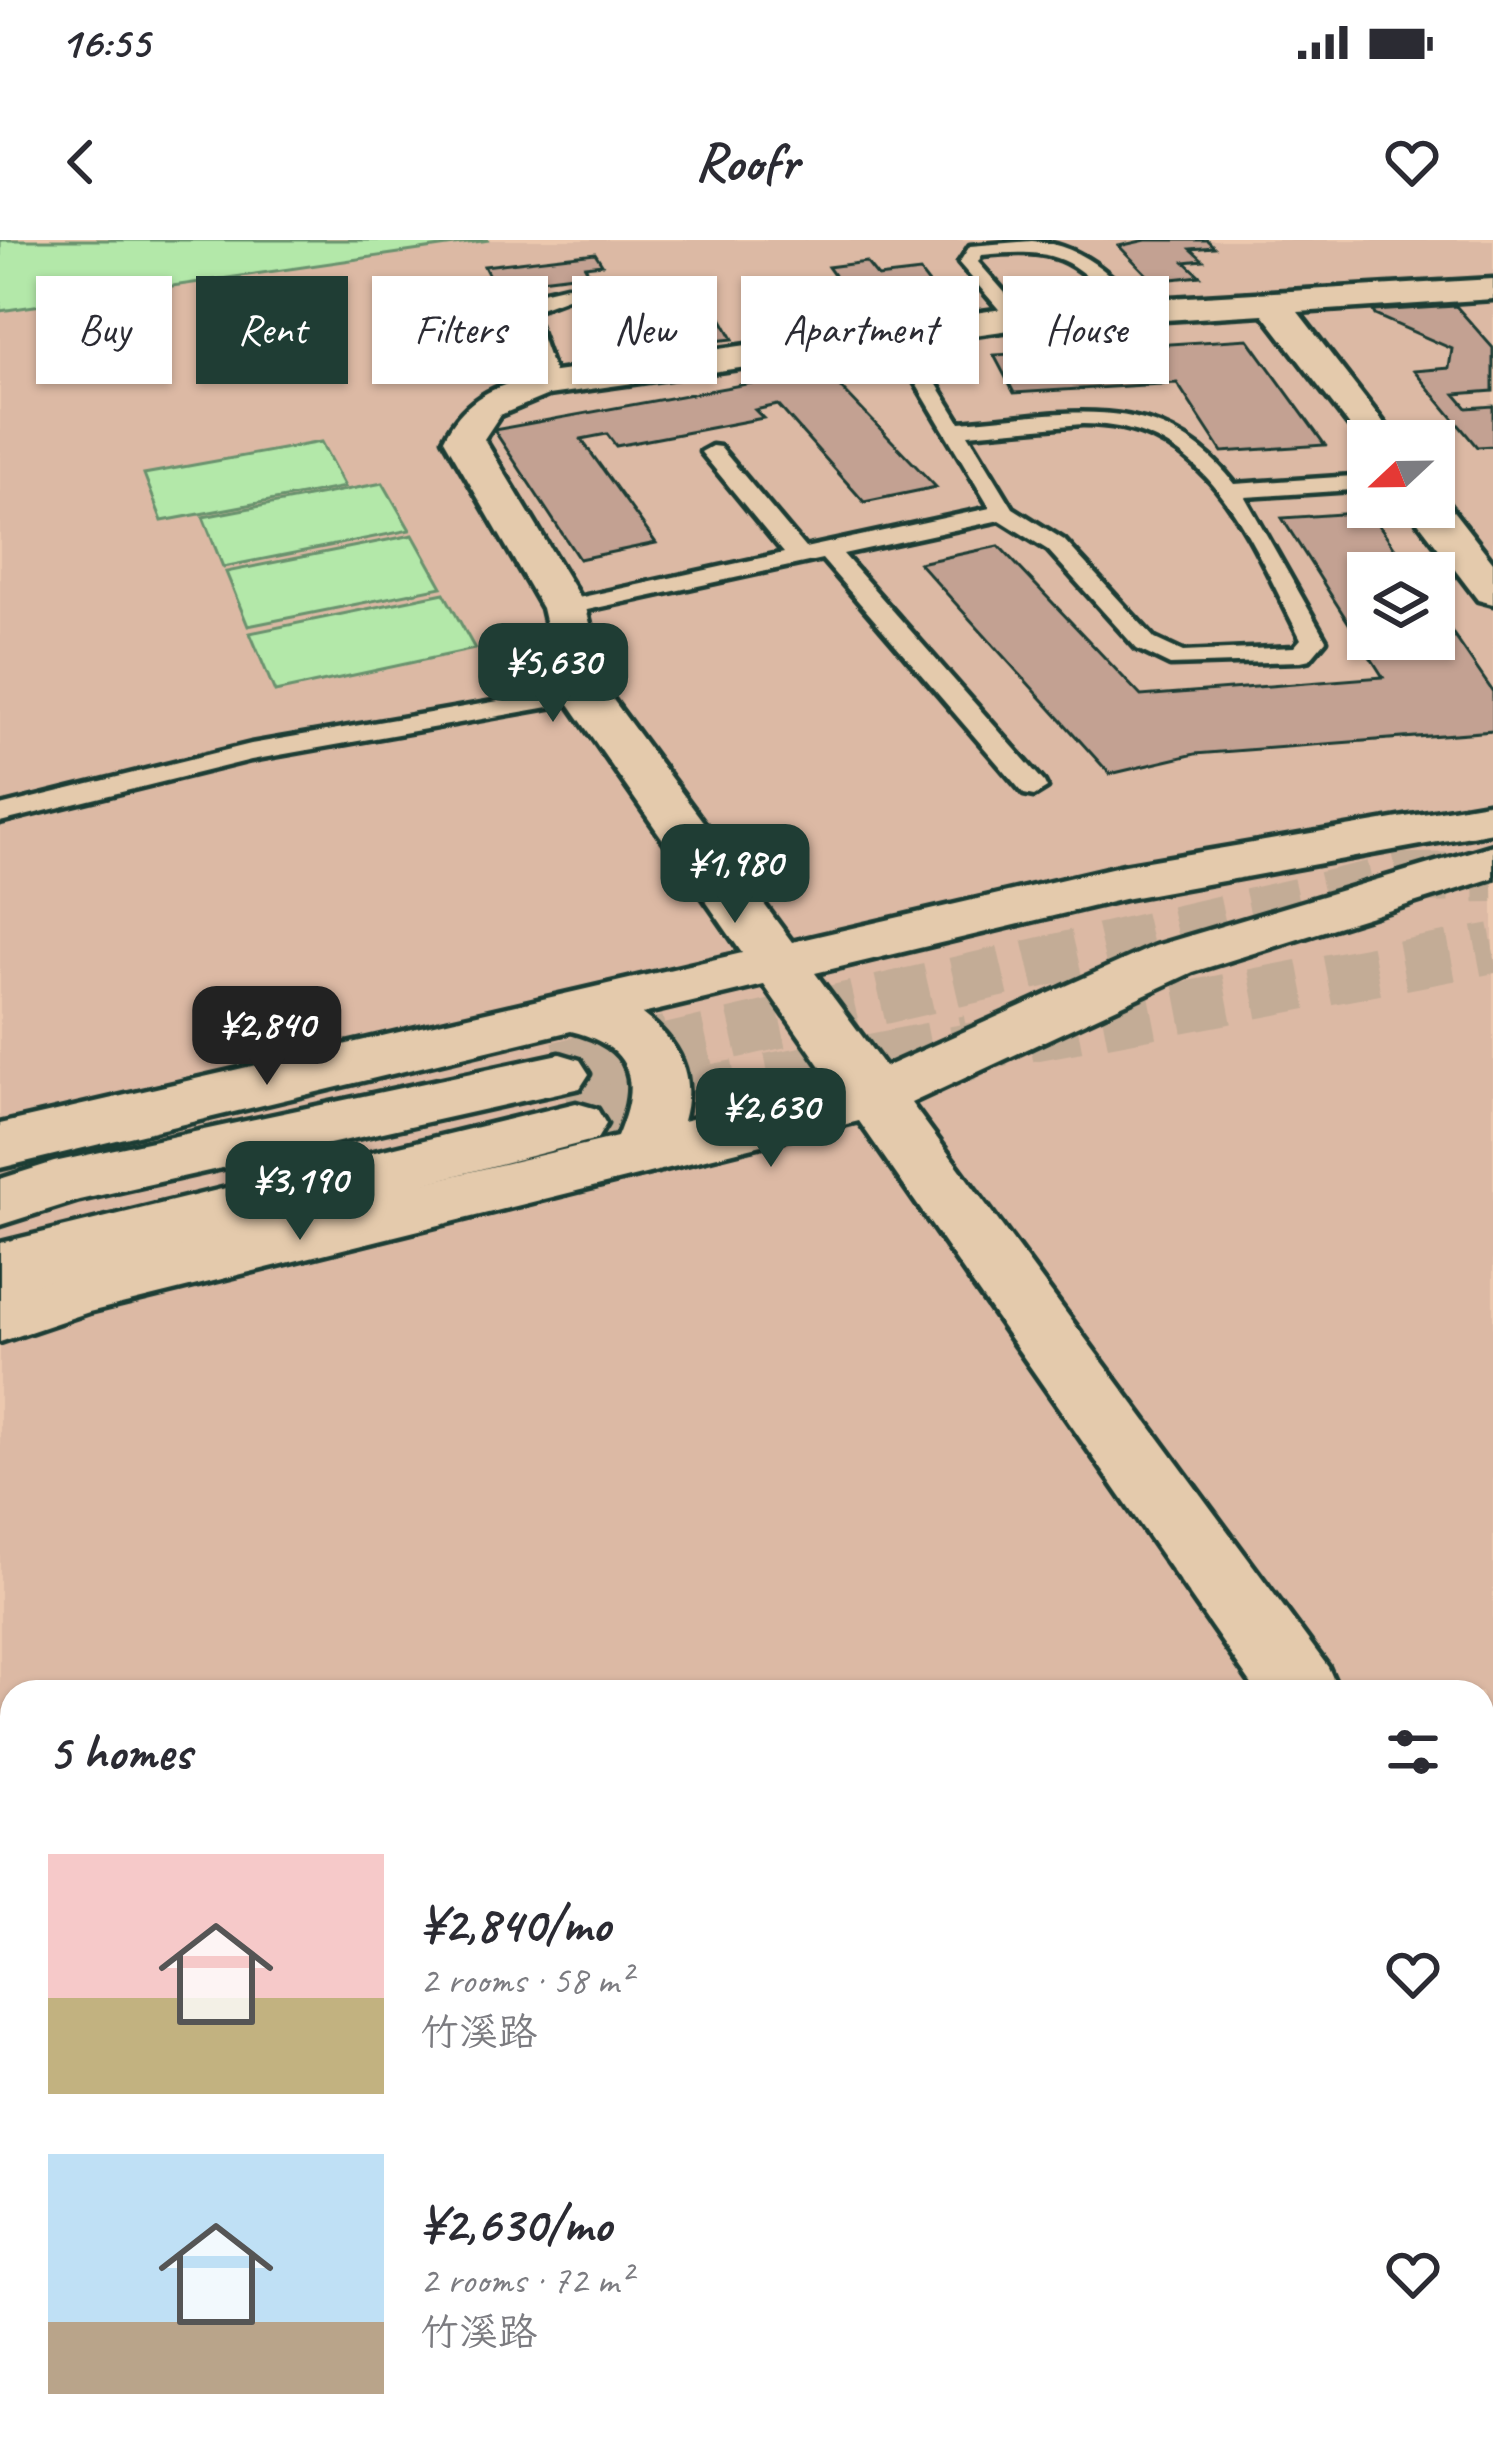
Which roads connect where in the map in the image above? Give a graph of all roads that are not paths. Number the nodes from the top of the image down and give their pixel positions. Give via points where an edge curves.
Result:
1 (1098, 276) edge
2 (1493, 289) edge
3 (1003, 302) edge
4 (1273, 303) junction
5 (1169, 308) edge
6 (572, 379) edge
7 (548, 383) edge
8 (544, 384) edge
9 (927, 384) edge
10 (1362, 420) edge
11 (954, 429) junction
12 (712, 452) dead end
13 (1347, 483) edge
14 (1230, 490) junction
15 (1004, 512) junction
16 (1444, 528) edge
17 (828, 551) junction
18 (800, 557) junction
19 (1493, 591) edge
20 (564, 608) junction
21 (585, 694) junction
22 (1034, 788) dead end
23 (0, 814) edge
24 (1493, 817) edge
25 (1493, 861) edge
26 (777, 963) junction
27 (568, 1011) junction
28 (874, 1096) junction
29 (0, 1146) edge
30 (637, 1154) junction
31 (0, 1202) edge
32 (0, 1268) edge
33 (0, 1316) edge
34 (1292, 1680) edge

1 - 3 lane via 1066,246 976,250 968,263
2 - 4 street
4 - 5 street
4 - 10 street
6 - 7 street
8 - 20 street via 507,393 472,417 464,439
9 - 11 lane
11 - 14 lane via 1122,419 1179,438
11 - 15 lane
12 - 18 lane
13 - 14 lane
14 - 15 lane via 1314,640 1301,653 1179,660 1146,644 1056,544
15 - 17 lane
16 - 19 street
17 - 18 lane
17 - 22 lane
18 - 20 lane
20 - 21 street
21 - 23 lane via 251,752
21 - 26 street
24 - 26 street via 1124,882
25 - 28 street via 1174,958
26 - 27 street
26 - 28 street
27 - 29 street
27 - 30 street via 622,1028 647,1051 663,1087 658,1119
28 - 30 street
28 - 34 street
30 - 33 street
31 - 32 street via 76,1178 568,1099

